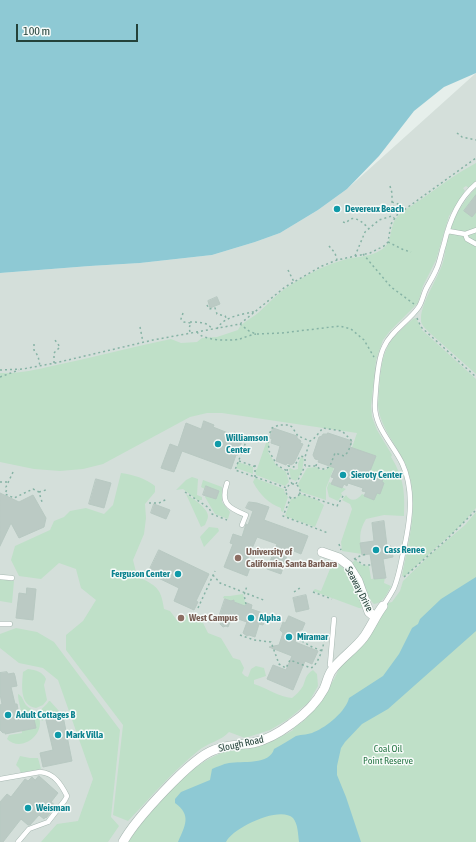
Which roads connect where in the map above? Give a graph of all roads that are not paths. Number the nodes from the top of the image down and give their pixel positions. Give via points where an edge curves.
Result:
1 (476, 184) edge
2 (476, 230) edge
3 (448, 231) junction
4 (466, 234) junction
5 (476, 244) edge
6 (228, 483) dead end
7 (242, 525) dead end
8 (322, 552) dead end
9 (0, 577) edge
10 (12, 578) dead end
11 (383, 606) joint
12 (375, 616) junction
13 (334, 619) dead end
14 (0, 624) edge
15 (10, 624) dead end
16 (333, 669) junction
17 (0, 780) edge
18 (18, 842) edge
19 (122, 842) edge

1 - 3 lane via 461,201
2 - 4 lane
3 - 4 lane
3 - 11 lane via 437,266 418,308 394,333 384,347 380,360 376,414 402,463 407,476 410,501 398,577
4 - 5 lane via 467,239
6 - 7 lane via 225,501 232,509 246,515
8 - 12 street, Seaway Drive via 339,558 348,565 358,582 369,612
9 - 10 lane
11 - 12 street, Slough Road
12 - 16 street, Slough Road via 363,637
13 - 16 lane via 330,665
14 - 15 lane
16 - 19 street, Slough Road via 319,698 303,715 266,740 219,748 204,755 177,778 133,825
17 - 18 lane via 46,772 67,796 48,822 29,829

